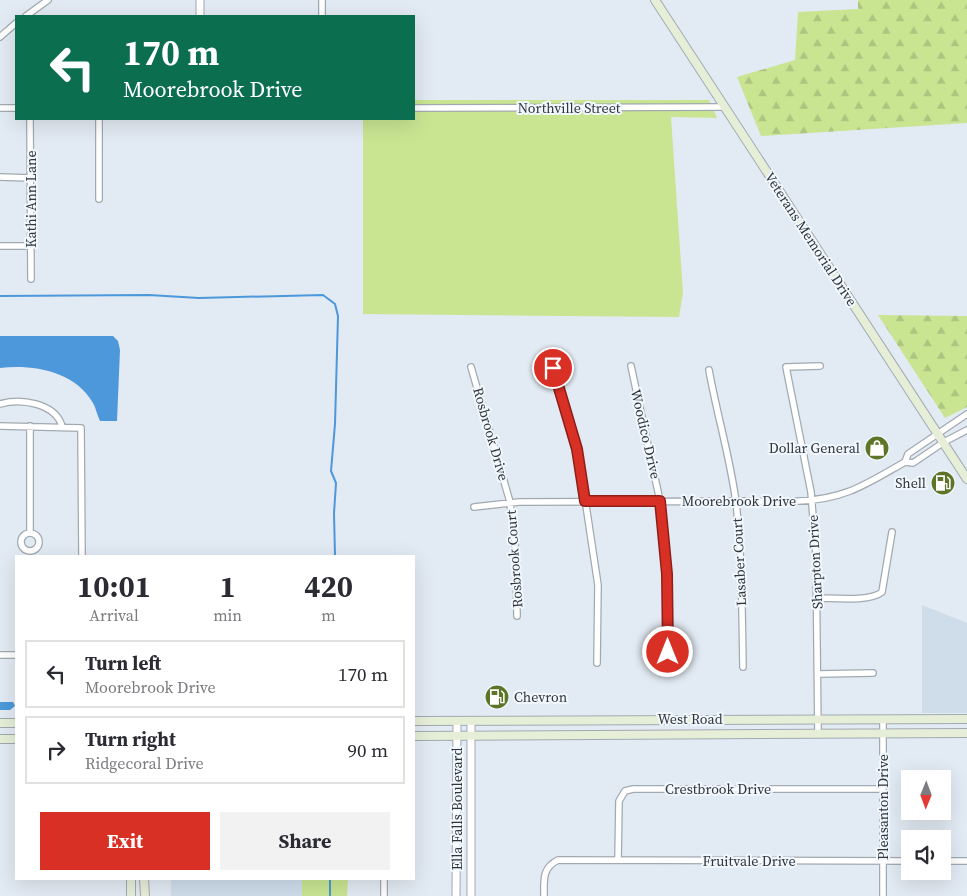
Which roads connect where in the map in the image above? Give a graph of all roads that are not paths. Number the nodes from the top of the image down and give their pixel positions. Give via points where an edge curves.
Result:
1 (48, 0) edge
2 (200, 0) edge
3 (322, 0) edge
4 (656, 0) edge
5 (27, 15) edge
6 (200, 15) edge
7 (322, 15) edge
8 (15, 25) edge
9 (0, 37) edge
10 (724, 107) junction
11 (0, 108) edge
12 (15, 108) edge
13 (415, 108) edge
14 (30, 120) edge
15 (99, 120) edge
16 (0, 177) edge
17 (30, 178) junction
18 (99, 199) dead end
19 (0, 246) edge
20 (31, 246) junction
21 (31, 279) dead end
22 (631, 366) dead end
23 (820, 366) dead end
24 (471, 367) dead end
25 (553, 368) dead end
26 (709, 370) dead end
27 (0, 404) edge
28 (967, 414) edge
29 (0, 426) edge
30 (30, 426) junction
31 (62, 426) junction
32 (967, 430) edge
33 (938, 433) junction
34 (944, 442) junction
35 (905, 462) junction
36 (967, 479) edge
37 (585, 501) junction
38 (660, 501) junction
39 (736, 501) junction
40 (811, 501) junction
41 (510, 502) junction
42 (474, 507) dead end
43 (892, 532) dead end
44 (30, 533) junction
45 (30, 553) edge
46 (82, 555) edge
47 (818, 598) junction
48 (517, 616) dead end
49 (0, 655) edge
50 (15, 655) edge
51 (597, 663) dead end
52 (668, 667) dead end
53 (743, 667) dead end
54 (873, 673) dead end
55 (818, 674) junction
56 (686, 719) junction
57 (818, 719) junction
58 (884, 719) junction
59 (967, 719) edge
60 (586, 720) junction
61 (415, 721) edge
62 (457, 721) junction
63 (471, 721) junction
64 (15, 723) edge
65 (0, 724) edge
66 (883, 733) junction
67 (967, 733) edge
68 (818, 734) junction
69 (587, 735) junction
70 (685, 735) junction
71 (415, 736) edge
72 (457, 736) junction
73 (471, 736) junction
74 (0, 739) edge
75 (15, 739) edge
76 (882, 789) junction
77 (618, 860) junction
78 (883, 860) junction
79 (901, 861) edge
80 (951, 861) edge
81 (967, 861) edge
82 (130, 880) edge
83 (144, 880) edge
84 (384, 880) edge
85 (131, 896) edge
86 (145, 896) edge
87 (384, 896) edge
88 (456, 896) edge
89 (471, 896) edge
90 (544, 896) edge
91 (883, 896) edge

1 - 5 street
2 - 6 street
3 - 7 street
4 - 10 main road, Veterans Memorial Drive
8 - 9 street
10 - 13 street, Northville Street
10 - 33 main road, Veterans Memorial Drive
11 - 12 street
14 - 17 street, Kathi Ann Lane
15 - 18 street
16 - 17 street
17 - 20 street, Kathi Ann Lane
19 - 20 street
20 - 21 street, Kathi Ann Lane
22 - 38 street, Woodico Drive
23 - 40 street, Sharpton Drive via 786,367
24 - 41 street, Rosbrook Drive
25 - 37 street via 577,449
26 - 39 street, Lasaber Court
27 - 31 street via 16,401 44,407 60,419
28 - 33 street, Moorebrook Drive
29 - 30 street
30 - 31 street
30 - 44 street
31 - 46 street via 81,428
32 - 34 street, Moorebrook Drive
33 - 34 main road, Veterans Memorial Drive
33 - 35 street, Moorebrook Drive via 908,454
34 - 35 street, Moorebrook Drive via 913,463
34 - 36 main road, Veterans Memorial Drive
35 - 40 street, Moorebrook Drive via 845,495
37 - 38 street, Moorebrook Drive
37 - 41 street, Moorebrook Drive
37 - 51 street via 598,585
38 - 39 street, Moorebrook Drive
38 - 52 street, Woodico Drive via 667,574
39 - 40 street, Moorebrook Drive
39 - 53 street, Lasaber Court
40 - 47 street, Sharpton Drive
41 - 42 street, Moorebrook Drive
41 - 48 street, Rosbrook Court via 516,554
43 - 47 street via 882,592 865,598
44 - 45 street via 36,535 39,542
44 - 45 street via 22,537 21,543
47 - 55 street, Sharpton Drive
49 - 50 street
54 - 55 street
55 - 57 street, Sharpton Drive
56 - 57 main road, West Road
56 - 60 main road, West Road
56 - 70 main road
57 - 58 main road, West Road
57 - 68 street, Sharpton Drive
58 - 59 main road, West Road
58 - 66 street, Pleasanton Drive
60 - 63 main road, West Road
60 - 69 main road
61 - 62 main road, West Road
62 - 63 main road, West Road
62 - 72 street, Ella Falls Boulevard
63 - 73 street, Ella Falls Boulevard
64 - 65 main road
66 - 67 main road, West Road
66 - 68 main road, West Road
66 - 76 street, Pleasanton Drive
68 - 70 main road, West Road
69 - 70 main road, West Road
69 - 73 main road, West Road
71 - 72 main road, West Road
72 - 73 main road, West Road
72 - 88 street, Ella Falls Boulevard
73 - 89 street, Ella Falls Boulevard
74 - 75 main road
76 - 77 street, Crestbrook Drive via 632,789 626,791 619,801
76 - 78 street, Pleasanton Drive
77 - 78 street, Fruitvale Drive
77 - 90 street, Fruitvale Drive via 558,860 549,864 544,872
78 - 79 street, Fruitvale Drive
78 - 91 street, Pleasanton Drive
80 - 81 street
82 - 85 main road
83 - 86 main road
84 - 87 street

